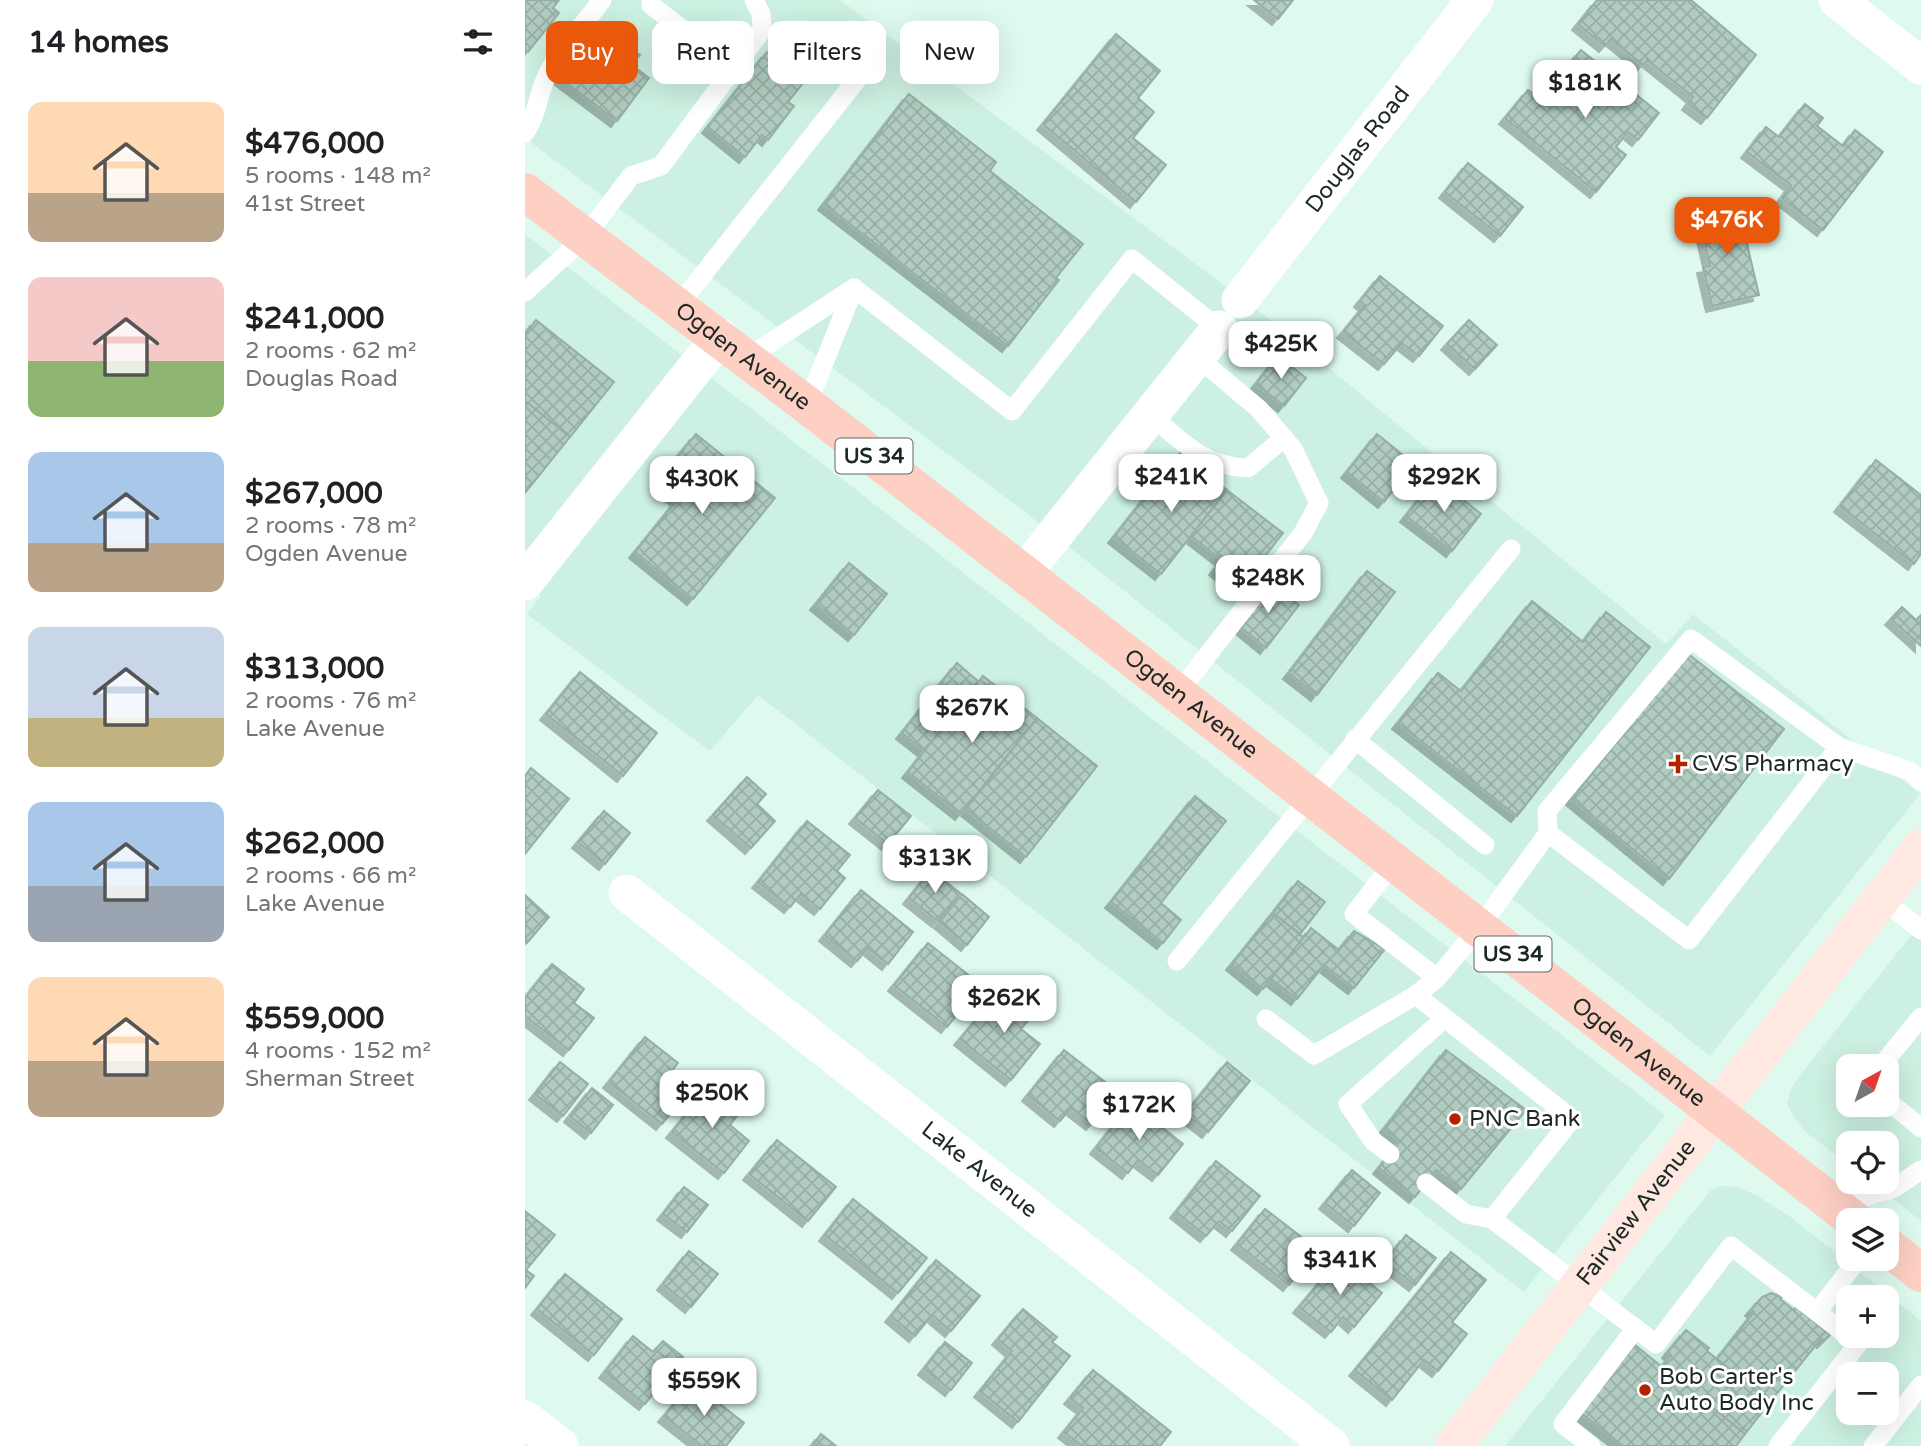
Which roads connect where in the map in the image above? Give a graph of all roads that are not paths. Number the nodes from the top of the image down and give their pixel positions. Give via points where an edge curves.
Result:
1 (602, 0) edge
2 (651, 0) edge
3 (754, 0) edge
4 (1475, 0) edge
5 (1837, 0) edge
6 (672, 21) edge
7 (754, 41) edge
8 (1921, 66) edge
9 (723, 84) edge
10 (853, 84) edge
11 (525, 132) edge
12 (527, 197) edge
13 (585, 237) junction
14 (854, 288) junction
15 (525, 292) edge
16 (678, 306) junction
17 (1218, 328) junction
18 (733, 347) junction
19 (807, 405) junction
20 (1151, 415) junction
21 (1284, 438) junction
22 (1511, 549) dead end
23 (527, 573) edge
24 (1024, 573) junction
25 (1178, 693) junction
26 (1356, 739) junction
27 (1839, 747) junction
28 (1921, 781) edge
29 (1309, 796) junction
30 (1548, 833) junction
31 (1485, 845) dead end
32 (1921, 848) edge
33 (1395, 861) junction
34 (627, 893) dead end
35 (1882, 899) junction
36 (1479, 928) junction
37 (1921, 930) edge
38 (1177, 961) dead end
39 (1437, 978) junction
40 (1416, 995) junction
41 (1921, 1017) edge
42 (1444, 1018) junction
43 (1266, 1019) dead end
44 (1891, 1054) edge
45 (1899, 1110) edge
46 (1716, 1113) junction
47 (1921, 1128) edge
48 (1390, 1154) dead end
49 (1921, 1170) edge
50 (1426, 1183) dead end
51 (1840, 1208) edge
52 (1853, 1208) edge
53 (1492, 1219) junction
54 (1899, 1255) edge
55 (1849, 1271) edge
56 (1921, 1273) edge
57 (1581, 1285) junction
58 (1817, 1312) junction
59 (1636, 1328) junction
60 (1918, 1395) edge
61 (525, 1419) edge
62 (560, 1446) edge
63 (1331, 1446) edge
64 (1454, 1446) edge
65 (1591, 1446) edge
66 (1779, 1446) edge
67 (1873, 1446) edge

1 - 11 lane via 549,70 533,122
2 - 6 lane
3 - 7 lane via 762,30
4 - 17 street, Douglas Road
5 - 8 street
9 - 13 lane via 661,166 631,176
10 - 16 lane
12 - 13 main road, Ogden Avenue / US 34
13 - 15 lane
13 - 16 main road, Ogden Avenue / US 34
14 - 17 lane via 1012,411 1132,259
14 - 18 lane
14 - 19 lane
16 - 18 main road, Ogden Avenue / US 34
17 - 20 street, Douglas Road
17 - 21 lane via 1259,409
18 - 19 main road, Ogden Avenue / US 34
18 - 23 street
19 - 24 main road, Ogden Avenue / US 34
20 - 21 lane via 1195,454 1229,468 1248,468
20 - 24 street, Douglas Road
21 - 25 lane via 1319,503 1303,533
22 - 26 lane
24 - 25 main road, Ogden Avenue / US 34
25 - 29 main road, Ogden Avenue / US 34
26 - 29 lane
26 - 31 lane
27 - 28 lane via 1910,771
27 - 30 lane via 1689,940
27 - 30 lane via 1691,639 1547,811
29 - 33 main road, Ogden Avenue / US 34
29 - 38 lane
30 - 36 lane
32 - 35 street, Fairview Avenue
33 - 36 main road, Ogden Avenue / US 34
33 - 39 lane via 1354,914
34 - 63 street, Lake Avenue
35 - 37 lane
35 - 46 street, Fairview Avenue
36 - 39 lane
36 - 46 main road, Ogden Avenue / US 34
39 - 40 lane
40 - 42 lane
40 - 43 lane via 1314,1055
41 - 44 lane
42 - 48 lane via 1348,1104 1373,1141
42 - 53 lane via 1572,1119
45 - 47 lane
46 - 51 main road, Ogden Avenue / US 34
46 - 57 street, Fairview Avenue
49 - 52 lane
50 - 53 lane via 1465,1214
53 - 57 lane
54 - 56 main road
55 - 58 lane
57 - 59 lane
57 - 64 street, Fairview Avenue
58 - 59 lane via 1731,1246 1656,1344
58 - 66 lane via 1858,1344
59 - 65 lane via 1563,1424
60 - 67 lane
61 - 62 street

